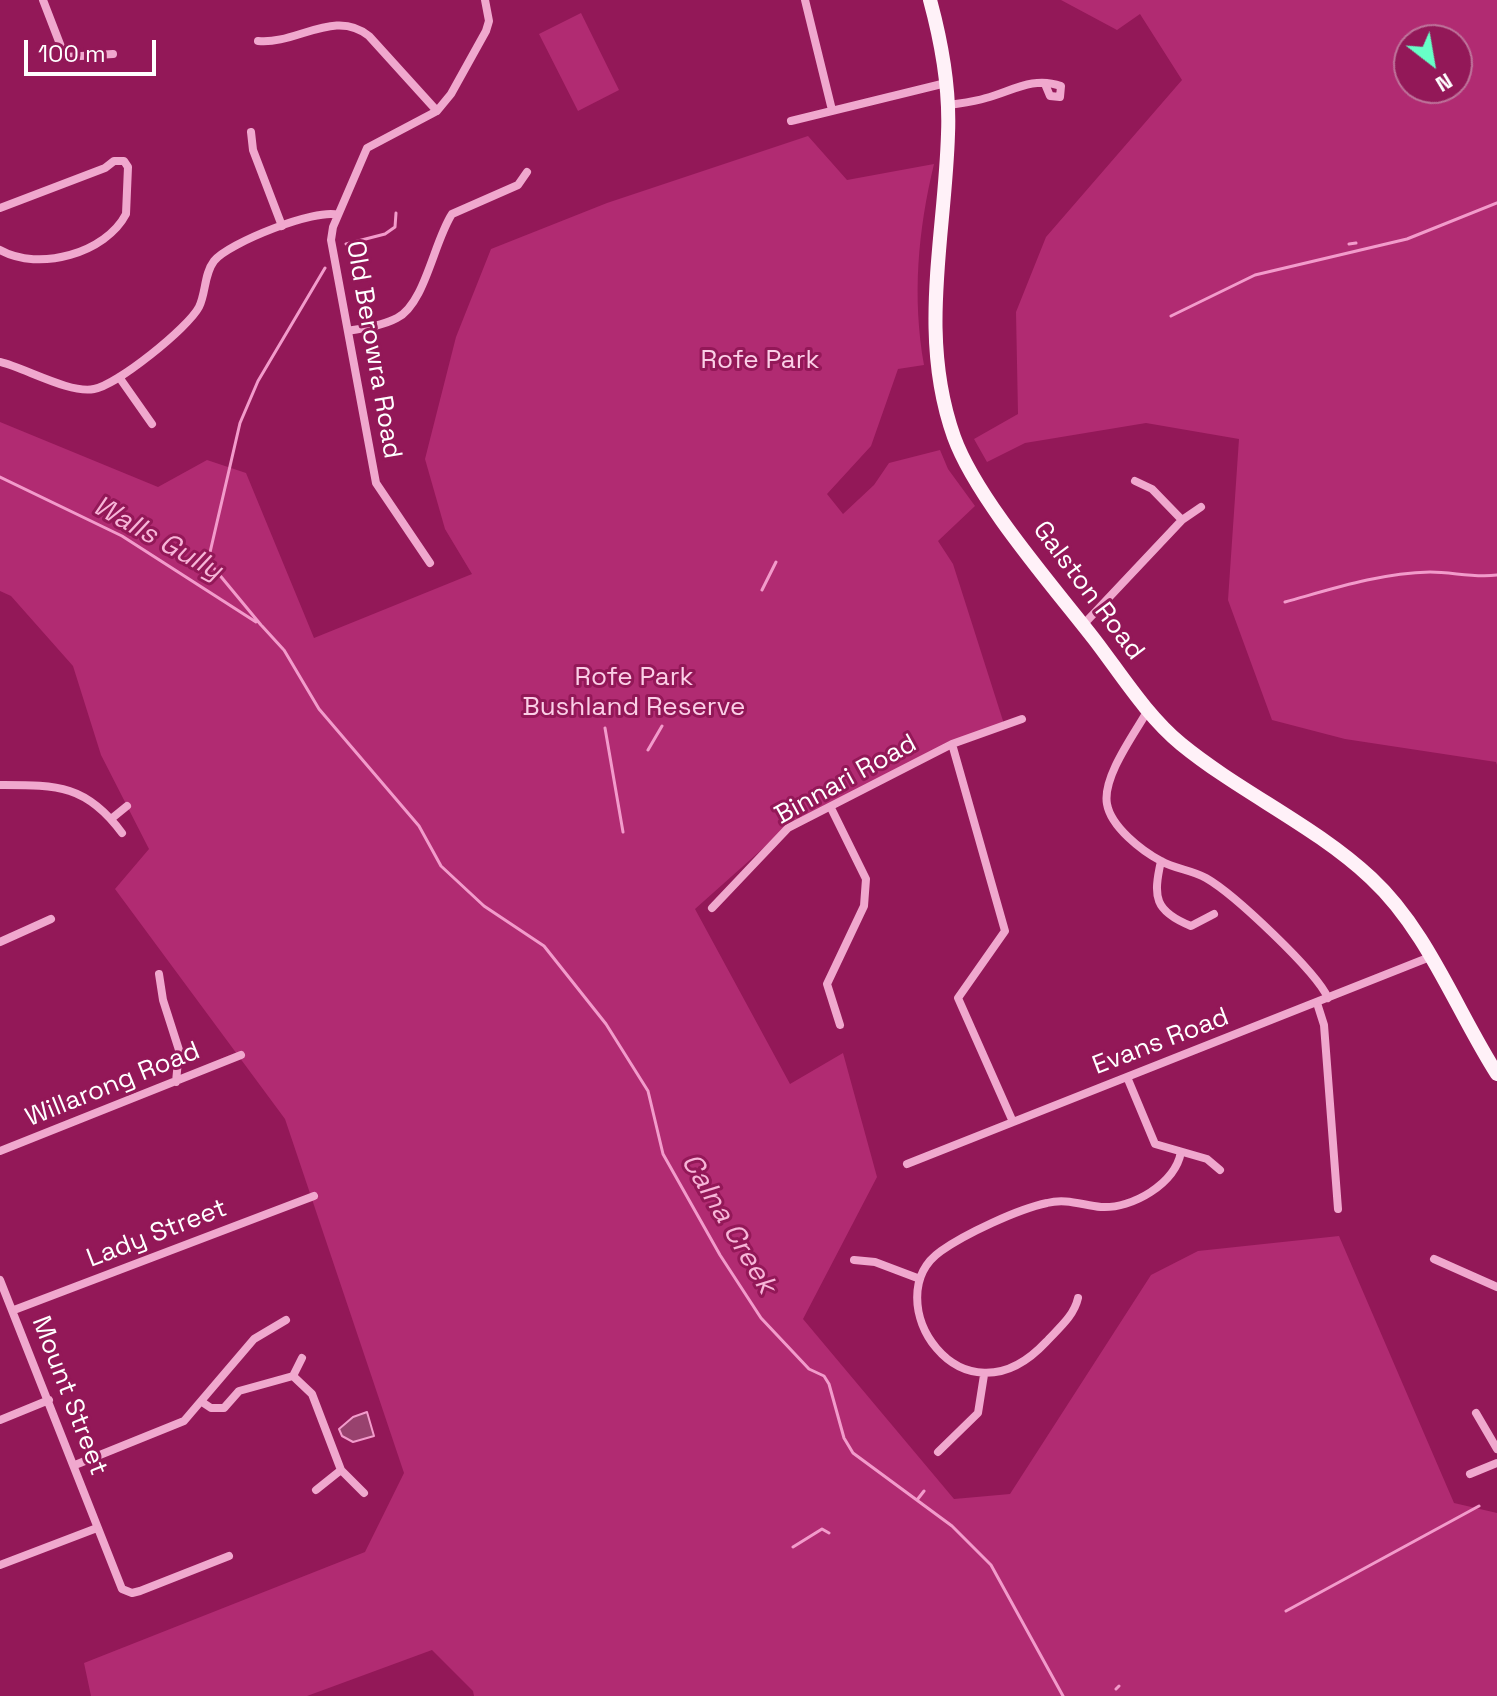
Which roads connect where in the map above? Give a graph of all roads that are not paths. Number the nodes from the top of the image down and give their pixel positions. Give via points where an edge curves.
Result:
1 (43, 0) edge
2 (485, 0) edge
3 (805, 0) edge
4 (930, 0) edge
5 (258, 41) dead end
6 (113, 54) dead end
7 (946, 83) junction
8 (1045, 84) dead end
9 (948, 105) junction
10 (832, 110) junction
11 (437, 111) junction
12 (791, 121) dead end
13 (251, 132) dead end
14 (527, 172) dead end
15 (0, 208) edge
16 (338, 215) junction
17 (282, 226) junction
18 (0, 250) edge
19 (348, 331) junction
20 (0, 362) edge
21 (119, 377) junction
22 (152, 424) dead end
23 (1135, 481) dead end
24 (1201, 507) dead end
25 (1182, 520) junction
26 (430, 563) dead end
27 (1083, 625) junction
28 (1148, 710) junction
29 (1022, 719) dead end
30 (952, 744) junction
31 (0, 785) edge
32 (127, 806) dead end
33 (831, 808) junction
34 (111, 819) junction
35 (122, 833) dead end
36 (1161, 861) junction
37 (712, 908) dead end
38 (1214, 914) dead end
39 (51, 919) dead end
40 (0, 942) edge
41 (1430, 957) junction
42 (159, 974) dead end
43 (1328, 998) junction
44 (1317, 1003) junction
45 (840, 1025) dead end
46 (241, 1055) dead end
47 (1497, 1074) edge
48 (1127, 1077) junction
49 (176, 1082) junction
50 (1013, 1122) junction
51 (0, 1151) edge
52 (1181, 1152) junction
53 (907, 1164) dead end
54 (1220, 1170) dead end
55 (314, 1196) dead end
56 (1338, 1209) dead end
57 (1434, 1259) dead end
58 (854, 1260) dead end
59 (920, 1279) junction
60 (0, 1282) edge
61 (1497, 1287) edge
62 (1078, 1298) dead end
63 (14, 1310) junction
64 (286, 1320) dead end
65 (302, 1358) dead end
66 (984, 1375) junction
67 (293, 1376) junction
68 (49, 1400) junction
69 (202, 1402) junction
70 (1476, 1413) dead end
71 (0, 1420) edge
72 (1494, 1438) edge
73 (1497, 1449) edge
74 (938, 1452) dead end
75 (1497, 1463) edge
76 (75, 1465) junction
77 (341, 1470) junction
78 (1470, 1474) dead end
79 (316, 1490) dead end
80 (364, 1493) dead end
81 (97, 1528) junction
82 (229, 1556) dead end
83 (0, 1565) edge

1 - 6 street via 65,57
2 - 11 street via 486,31
3 - 10 street
4 - 7 main road, Galston Road
5 - 11 street via 334,25 356,27
7 - 9 main road, Galston Road
7 - 10 street
8 - 9 street
9 - 27 main road, Galston Road via 934,313 947,411 973,474
10 - 12 street
11 - 16 street, Old Berowra Road via 367,148
13 - 17 street
14 - 19 street via 518,185 452,214 416,299 405,312 394,320
15 - 18 street via 120,160 126,164 129,201 123,220 105,238 56,258
16 - 17 street via 319,214
16 - 19 street, Old Berowra Road via 331,240
17 - 21 street via 220,255 190,319
19 - 26 street, Old Berowra Road via 376,483
20 - 21 street via 85,390
21 - 22 street
23 - 25 street via 1152,489
24 - 25 street
25 - 27 street
27 - 28 main road, Galston Road
28 - 36 street via 1123,751 1107,789 1107,804 1134,842
28 - 41 main road, Galston Road via 1196,755 1372,879
29 - 30 street, Binnari Road
30 - 33 street, Binnari Road
30 - 50 street via 1005,931 958,998
31 - 34 street via 55,785 84,795
32 - 34 street
33 - 37 street, Binnari Road via 788,828
33 - 45 street via 866,879 864,906 827,984
34 - 35 street
36 - 38 street via 1154,891 1164,912 1191,926
36 - 43 street via 1205,878 1231,897 1316,978
39 - 40 street
41 - 43 street, Evans Road
41 - 47 main road, Galston Road
42 - 49 street via 179,1050
43 - 44 street, Evans Road
44 - 48 street, Evans Road
44 - 56 street via 1324,1025
46 - 49 street, Willarong Road
48 - 50 street, Evans Road
48 - 52 street via 1153,1141
49 - 51 street, Willarong Road
50 - 53 street, Evans Road
52 - 54 street via 1207,1159
52 - 59 street via 1173,1171 1146,1194 1115,1206 1065,1201 1031,1208 942,1251
55 - 63 street, Lady Street
57 - 61 street
58 - 59 street
59 - 66 street via 917,1308 927,1334 958,1365
60 - 63 street, Mount Street
62 - 66 street via 1069,1318 1031,1358 1007,1371
63 - 68 street, Mount Street
64 - 69 street via 254,1339
65 - 67 street
66 - 74 street via 978,1413
67 - 69 street via 239,1391 224,1408
67 - 77 street via 312,1394
68 - 71 street
68 - 76 street, Mount Street
69 - 76 street via 184,1421
70 - 72 street
72 - 73 street
75 - 78 street
76 - 81 street, Mount Street
77 - 79 street
77 - 80 street
81 - 82 street, Mount Street via 122,1589 132,1593
81 - 83 street

